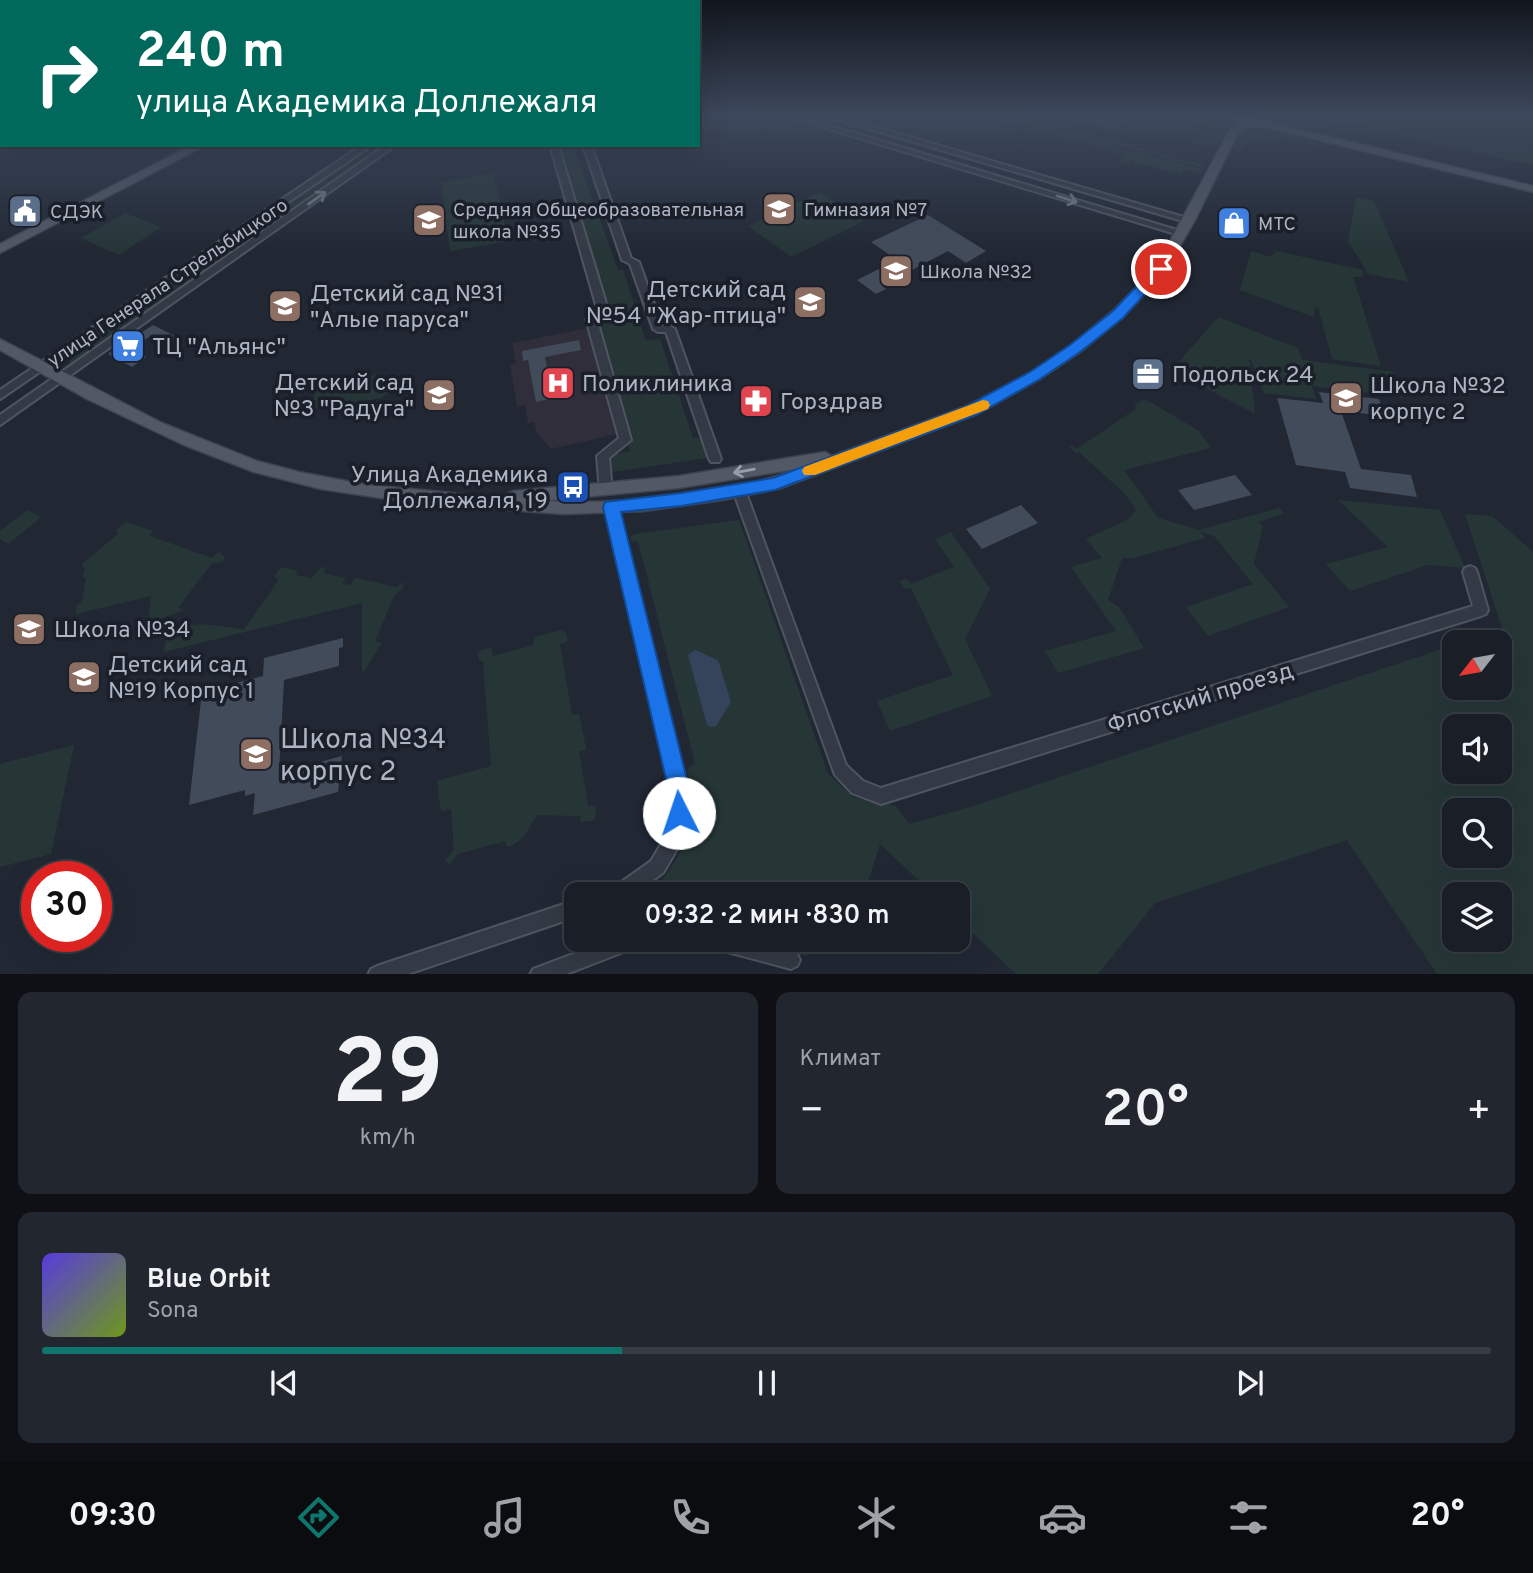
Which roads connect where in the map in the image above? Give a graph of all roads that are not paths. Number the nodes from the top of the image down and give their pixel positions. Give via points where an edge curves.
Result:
1 (169, 161) edge
2 (344, 161) edge
3 (369, 161) edge
4 (559, 161) edge
5 (593, 161) edge
6 (949, 161) edge
7 (979, 161) edge
8 (1216, 161) edge
9 (1428, 161) edge
10 (1532, 187) edge
11 (252, 224) junction
12 (1186, 227) junction
13 (270, 231) junction
14 (0, 249) edge
15 (0, 344) edge
16 (40, 368) junction
17 (61, 378) junction
18 (0, 395) edge
19 (0, 421) edge
20 (864, 451) junction
21 (715, 459) dead end
22 (774, 466) junction
23 (775, 484) junction
24 (606, 491) junction
25 (739, 491) junction
26 (565, 501) junction
27 (611, 507) junction
28 (1470, 572) dead end
29 (881, 796) joint
30 (636, 882) edge
31 (564, 912) edge
32 (601, 952) edge
33 (761, 952) edge
34 (791, 960) dead end
35 (380, 974) edge
36 (542, 974) edge

1 - 14 main road
2 - 11 street, улица Генерала Стрельбицкого
13 -> 3 street, улица Генерала Стрельбицкого
4 - 24 street via 604,313 591,319 625,440 603,456
5 - 21 street via 627,260 634,262 658,329 670,328
6 -> 12 street
7 - 12 street
8 - 12 main road
9 - 10 main road
11 - 13 street
11 - 16 street, улица Генерала Стрельбицкого
12 - 20 main road via 1145,288 1075,349 972,410
13 - 17 street, улица Генерала Стрельбицкого
15 - 16 main road
16 - 17 main road
16 - 18 street, улица Генерала Стрельбицкого
17 - 19 street, улица Генерала Стрельбицкого
17 - 26 main road via 172,433 254,466 392,494
20 - 22 main road
20 - 23 main road
22 - 23 main road
22 -> 24 main road
23 - 25 main road
24 - 26 main road
25 - 27 main road
25 - 29 street via 840,770 858,787
26 - 27 main road
27 - 30 street via 681,796 678,831 657,867
28 - 29 street, Флотский проезд via 1481,610
31 - 35 street
32 - 36 street
33 - 34 street

